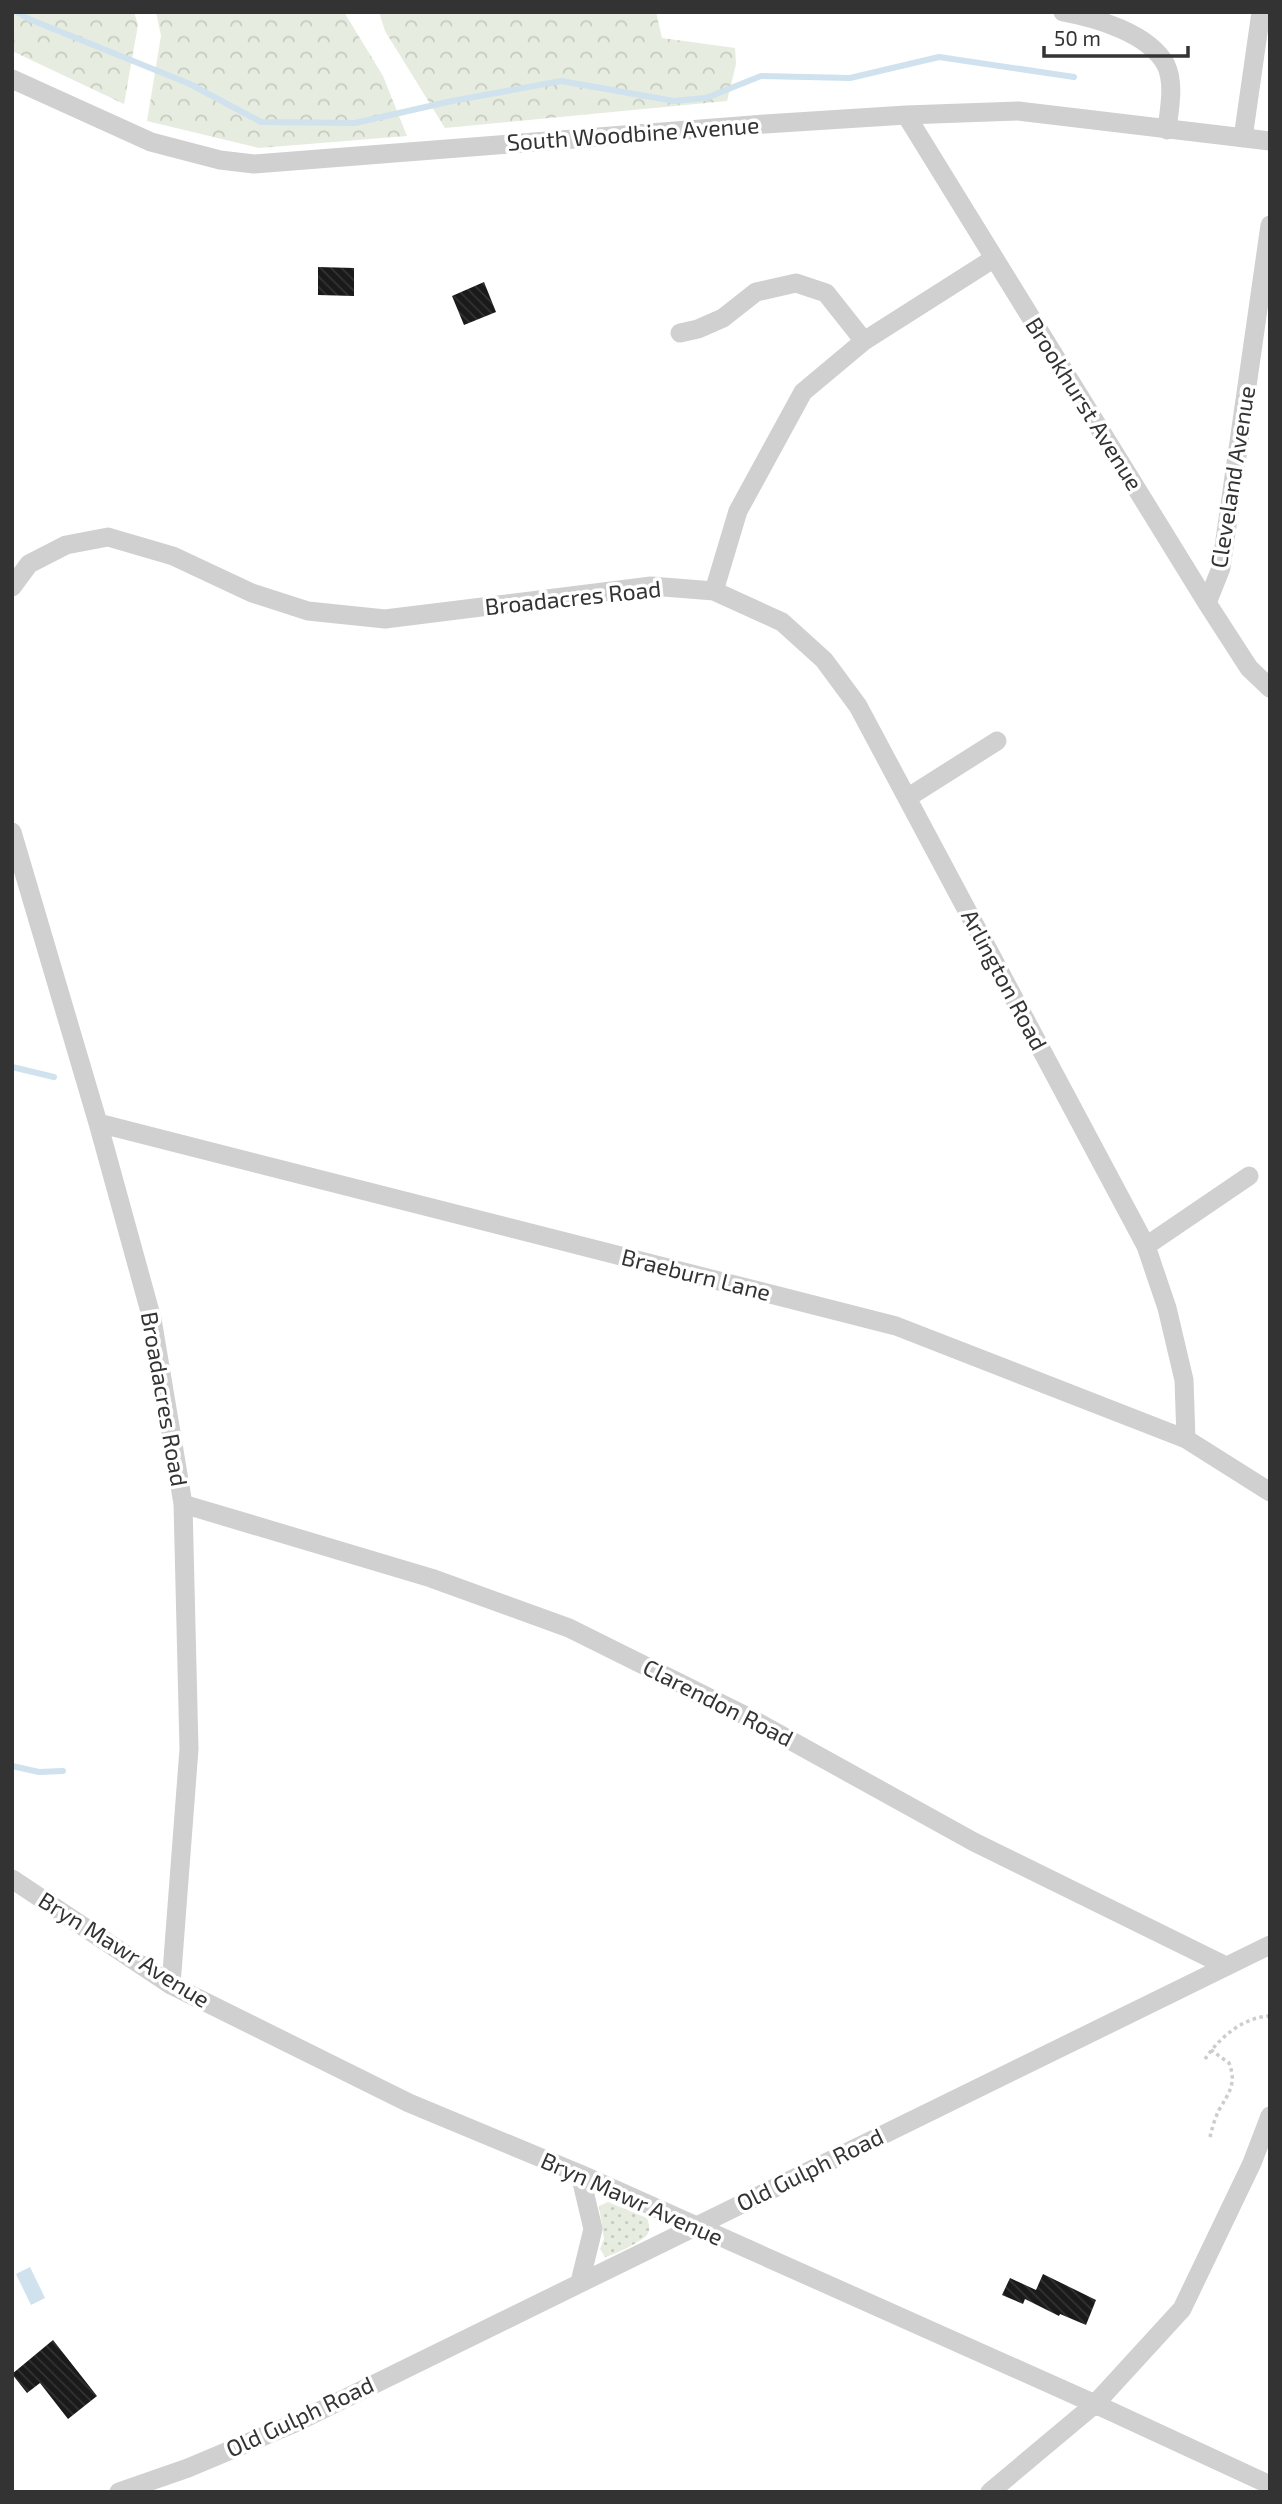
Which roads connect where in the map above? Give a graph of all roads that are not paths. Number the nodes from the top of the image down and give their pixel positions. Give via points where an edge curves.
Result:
1 (1063, 12) edge
2 (1261, 12) edge
3 (12, 79) edge
4 (905, 115) junction
5 (1167, 130) junction
6 (1243, 138) junction
7 (1270, 141) edge
8 (1270, 225) edge
9 (993, 258) junction
10 (680, 333) dead end
11 (864, 341) junction
12 (12, 587) edge
13 (714, 591) junction
14 (1207, 603) junction
15 (1270, 688) edge
16 (997, 741) dead end
17 (907, 799) junction
18 (12, 832) edge
19 (98, 1124) junction
20 (1249, 1176) dead end
21 (1146, 1246) junction
22 (1186, 1439) junction
23 (1270, 1492) edge
24 (183, 1504) junction
25 (12, 1879) edge
26 (1270, 1945) edge
27 (1226, 1966) junction
28 (171, 1984) junction
29 (1270, 2116) edge
30 (580, 2174) junction
31 (694, 2227) junction
32 (580, 2282) junction
33 (1095, 2404) junction
34 (1270, 2485) edge
35 (119, 2492) edge
36 (990, 2492) edge

1 - 5 street via 1135,34 1156,53 1167,66 1171,92
2 - 6 street
3 - 4 street, South Woodbine Avenue via 151,142 254,164
4 - 5 street, South Woodbine Avenue via 1018,111
4 - 9 street, Brookhurst Avenue
5 - 6 street, South Woodbine Avenue
6 - 7 street, South Woodbine Avenue
8 - 14 street, Cleveland Avenue via 1221,568
9 - 11 street
9 - 14 street, Brookhurst Avenue
10 - 11 street via 723,318 756,292 796,283 826,293
11 - 13 street via 803,392 738,511
12 - 13 street, Broadacres Road via 29,564 66,545 108,537 173,556 252,593 308,611 385,619 651,586
13 - 17 street, Arlington Road via 782,622 824,660 858,706
14 - 15 street, Brookhurst Avenue via 1249,668
16 - 17 street
17 - 21 street, Arlington Road
18 - 19 street, Broadacres Road
19 - 22 street, Braeburn Lane via 896,1326
19 - 24 street, Broadacres Road via 152,1319
20 - 21 street
21 - 22 street, Arlington Road via 1184,1380
22 - 23 street, Braeburn Lane
24 - 27 street, Clarendon Road via 431,1578 569,1628 750,1718 975,1842
24 - 28 street, Broadacres Road via 188,1749
25 - 28 street, Bryn Mawr Avenue
26 - 27 street, Old Gulph Road
27 - 31 street, Old Gulph Road
28 - 30 street, Bryn Mawr Avenue via 408,2102
29 - 33 street via 1182,2309
30 - 31 street, Bryn Mawr Avenue
30 - 32 street via 593,2229
31 - 32 street, Old Gulph Road
31 - 33 street, Bryn Mawr Avenue
32 - 35 street, Old Gulph Road via 295,2423
33 - 34 street, Bryn Mawr Avenue
33 - 36 street

